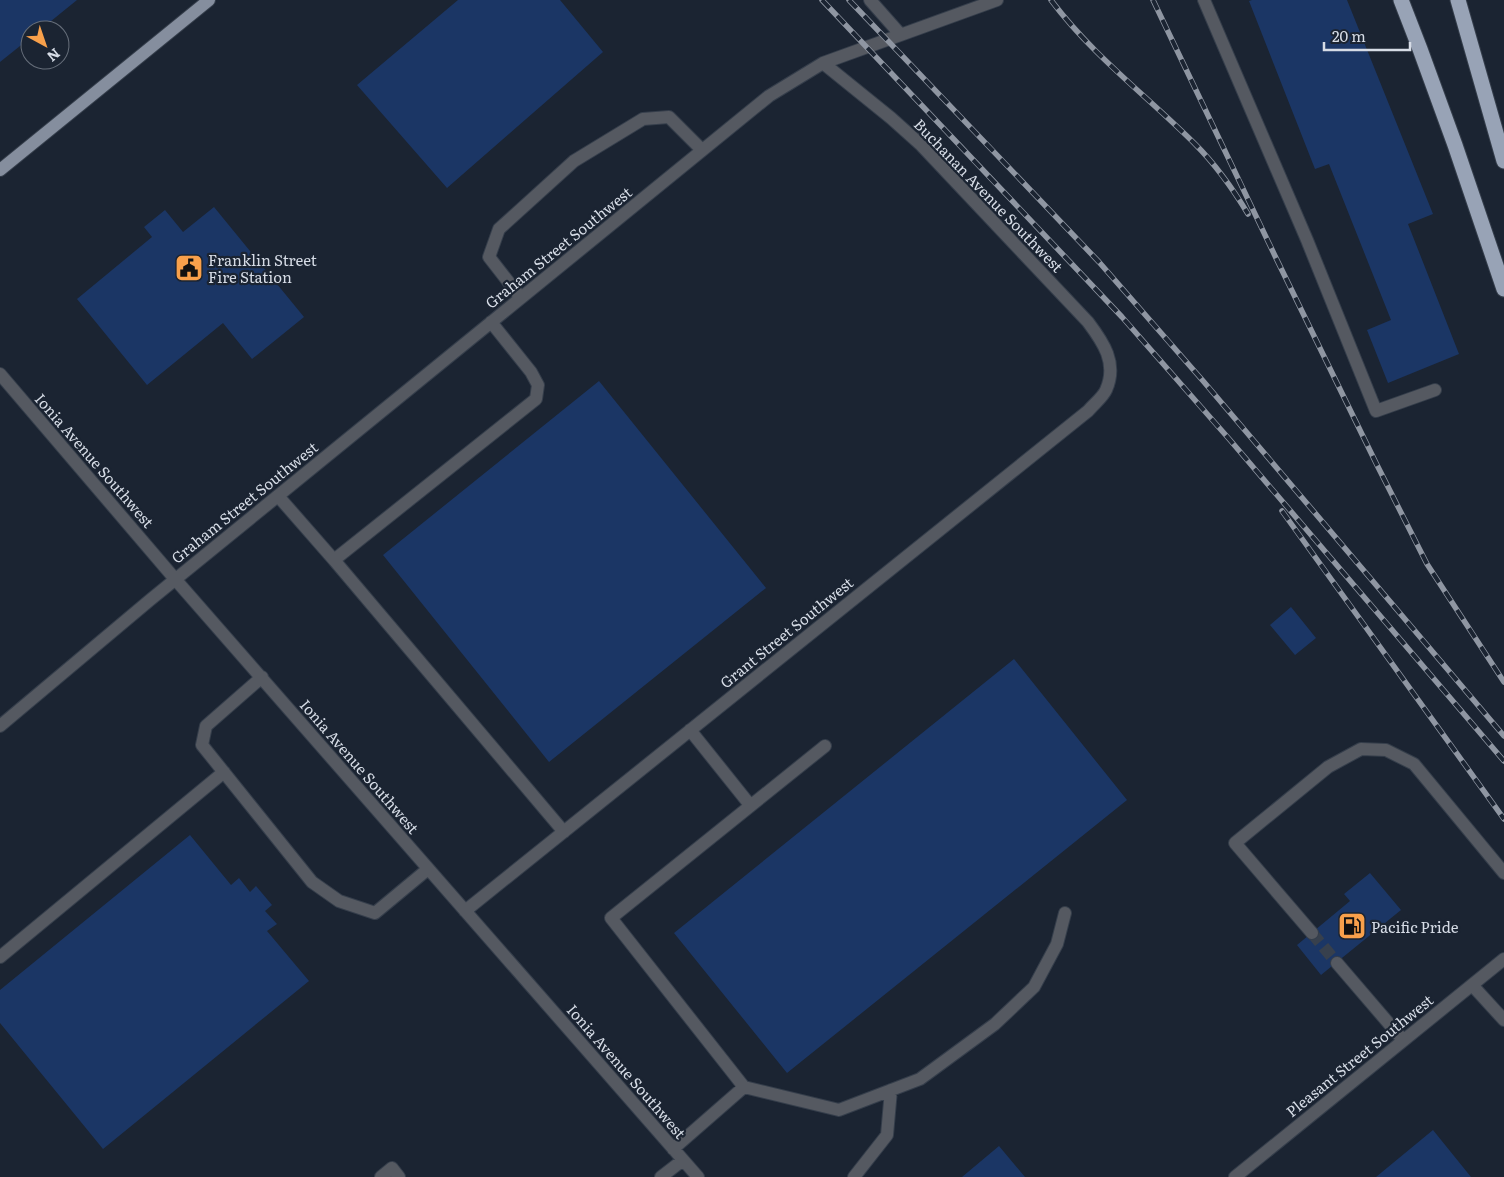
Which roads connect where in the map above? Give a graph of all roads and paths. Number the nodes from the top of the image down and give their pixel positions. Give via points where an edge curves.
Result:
1 (209, 0) edge
2 (870, 0) edge
3 (997, 0) edge
4 (1204, 0) edge
5 (1400, 0) edge
6 (1458, 0) edge
7 (900, 34) junction
8 (823, 63) junction
9 (702, 150) junction
10 (1504, 161) edge
11 (0, 170) edge
12 (1504, 290) edge
13 (521, 298) junction
14 (491, 322) junction
15 (1111, 368) joint
16 (0, 374) edge
17 (1435, 390) dead end
18 (278, 496) junction
19 (334, 560) junction
20 (176, 579) junction
21 (262, 678) junction
22 (0, 726) edge
23 (690, 730) junction
24 (825, 746) dead end
25 (224, 772) junction
26 (750, 805) junction
27 (564, 832) junction
28 (428, 869) junction
29 (1504, 873) edge
30 (466, 911) junction
31 (1065, 913) dead end
32 (1312, 932) tunnel mouth
33 (0, 957) edge
34 (1504, 959) edge
35 (1337, 962) tunnel mouth
36 (1472, 985) junction
37 (1504, 1020) edge
38 (1403, 1040) junction
39 (744, 1087) junction
40 (890, 1090) junction
41 (674, 1148) junction
42 (683, 1160) junction
43 (381, 1177) edge
44 (399, 1177) edge
45 (661, 1177) edge
46 (698, 1177) edge
47 (854, 1177) edge
48 (1235, 1177) edge

1 - 11 main road
2 - 7 street
3 - 7 street, Graham Street Southwest
4 - 17 street via 1376,411
5 - 12 highway via 1439,101
6 - 10 highway
7 - 8 street, Graham Street Southwest
8 - 9 street, Graham Street Southwest via 769,96
8 - 15 street, Buchanan Avenue Southwest via 920,144 1075,307 1104,343
9 - 13 street, Graham Street Southwest
9 - 13 street via 669,117 643,118 574,161 499,229 489,257
13 - 14 street, Graham Street Southwest
14 - 18 street, Graham Street Southwest
14 - 19 street via 531,372 538,385 536,399
15 - 23 street, Grant Street Southwest via 1106,390 1088,411
16 - 20 street, Ionia Avenue Southwest
18 - 19 street
18 - 20 street, Graham Street Southwest
19 - 27 street
20 - 21 street, Ionia Avenue Southwest
20 - 22 street, Graham Street Southwest
21 - 25 street via 206,726 202,745
21 - 28 street, Ionia Avenue Southwest
23 - 26 street
23 - 27 street, Grant Street Southwest
24 - 26 street
25 - 28 street via 312,882 339,901 375,913
25 - 33 street
26 - 39 street via 611,918
27 - 30 street, Grant Street Southwest
28 - 30 street, Ionia Avenue Southwest
29 - 32 street via 1414,764 1386,750 1361,749 1328,767 1235,843
30 - 41 street, Ionia Avenue Southwest
31 - 40 street via 1057,944 1034,987 995,1024 920,1079
34 - 36 street, Pleasant Street Southwest
35 - 38 street
36 - 37 street
36 - 38 street, Pleasant Street Southwest
38 - 48 street, Pleasant Street Southwest
39 - 40 street via 839,1110
39 - 41 street
40 - 47 street via 887,1135
41 - 42 street, Ionia Avenue Southwest
42 - 45 street
42 - 46 street, Ionia Avenue Southwest
43 - 44 street via 392,1168

